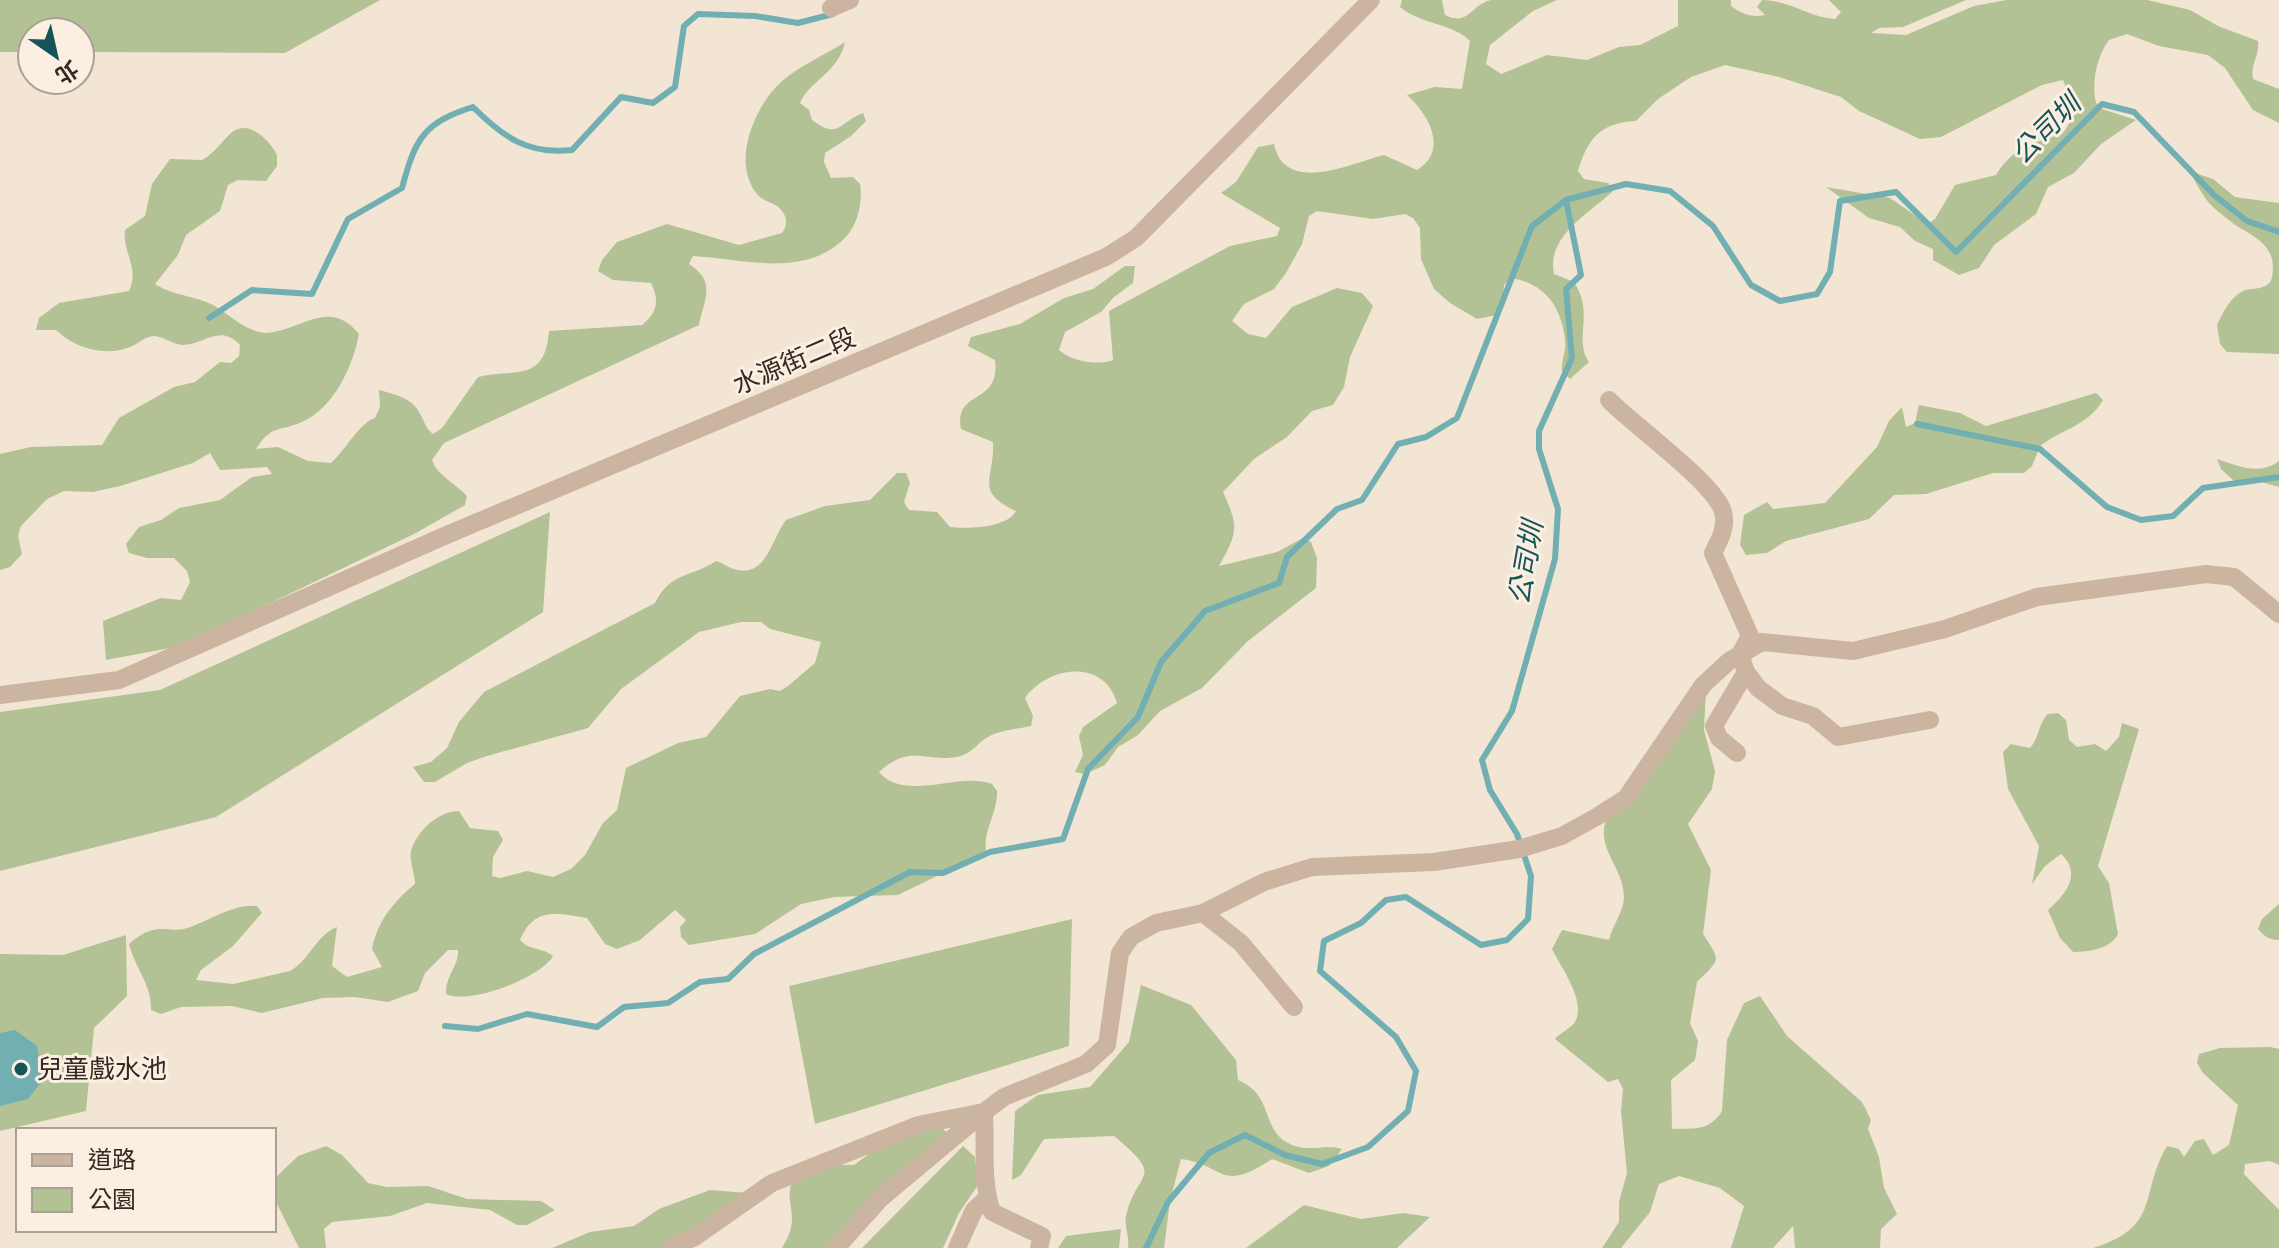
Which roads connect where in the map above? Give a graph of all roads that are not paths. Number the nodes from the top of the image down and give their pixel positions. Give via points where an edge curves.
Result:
1 (850, 0) edge
2 (1371, 0) edge
3 (831, 8) dead end
4 (1609, 400) dead end
5 (2279, 614) edge
6 (1743, 663) junction
7 (0, 695) edge
8 (1930, 720) dead end
9 (1737, 753) dead end
10 (1203, 913) junction
11 (1294, 1007) dead end
12 (984, 1112) junction
13 (987, 1198) junction
14 (671, 1248) edge
15 (836, 1248) edge
16 (957, 1248) edge
17 (1039, 1248) edge

1 - 3 street
2 - 7 street, 水源街二段 via 1136,238 1106,257 442,537 119,680
4 - 6 street via 1696,475 1723,509 1725,529 1713,553 1750,636
5 - 6 street via 2234,577 2206,574 2037,597 1945,629 1853,651 1762,642
6 - 8 street via 1758,688 1782,706 1813,716 1838,737
6 - 9 street via 1714,726
6 - 10 street via 1703,685 1626,798 1562,836 1434,862 1312,867 1264,882
10 - 11 street via 1241,943
10 - 12 street via 1156,923 1131,937 1120,953 1107,1045 1086,1064 1004,1097
12 - 13 street
12 - 14 street via 918,1125 772,1183
12 - 15 street via 881,1198
13 - 16 street via 974,1210
13 - 17 street via 992,1212 1042,1236

